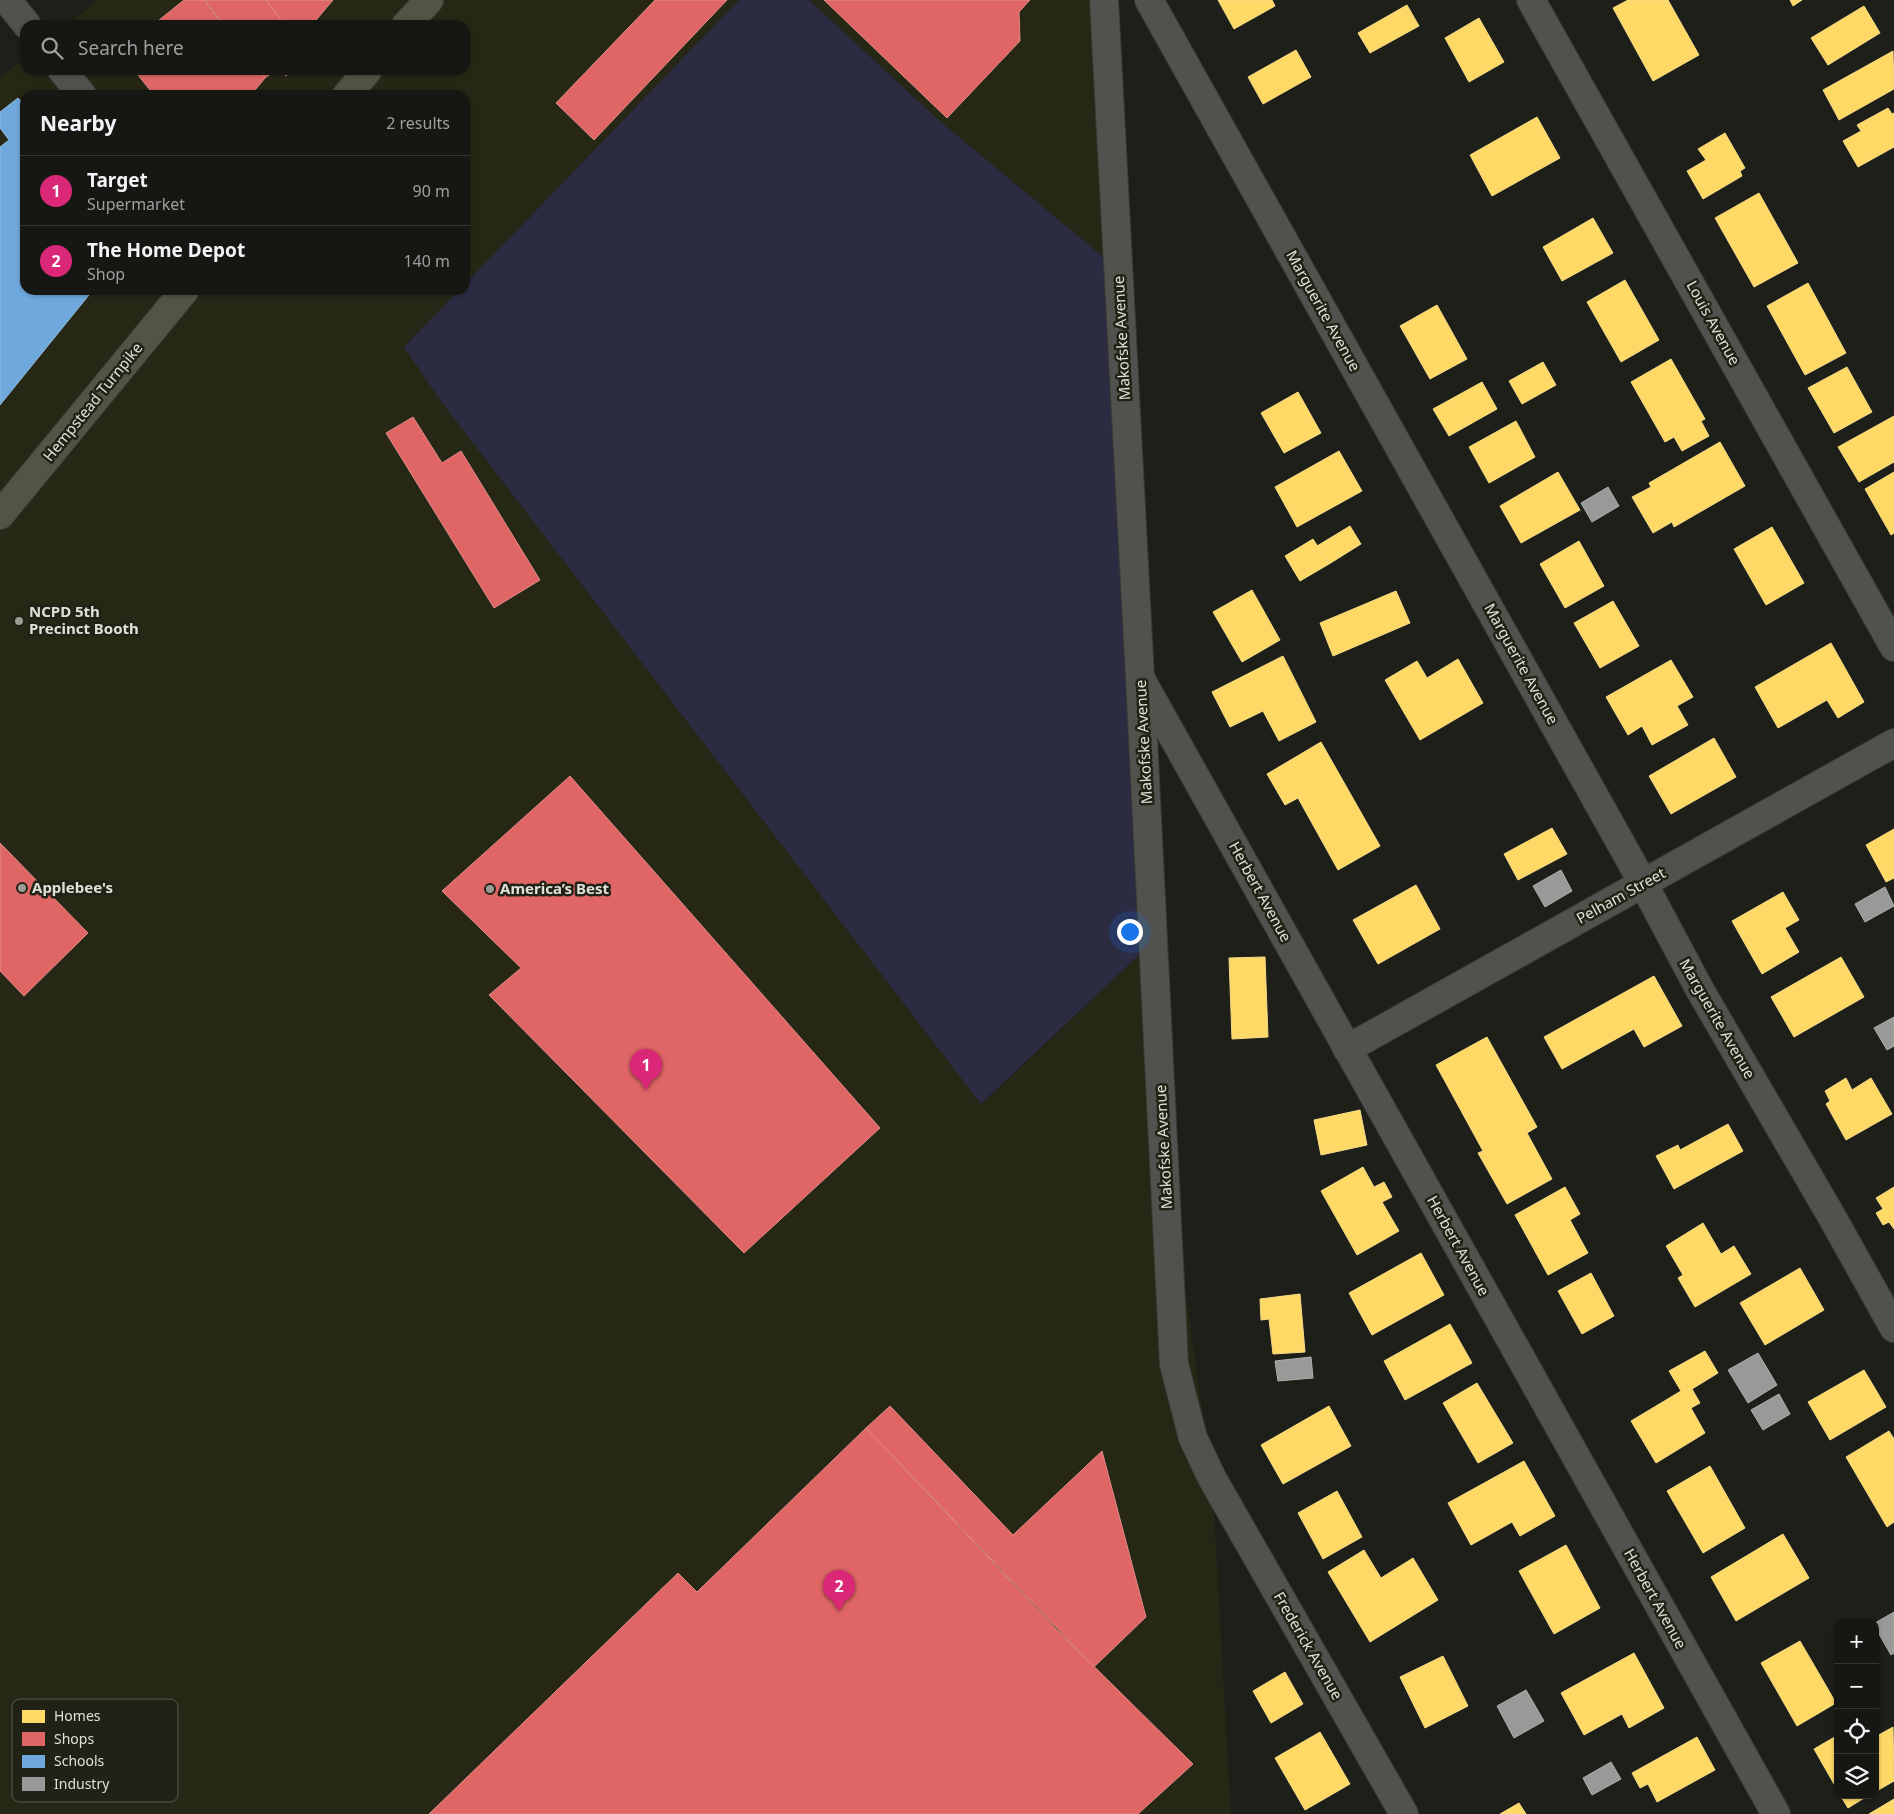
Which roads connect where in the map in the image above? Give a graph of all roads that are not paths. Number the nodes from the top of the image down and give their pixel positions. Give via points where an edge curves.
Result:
1 (7, 0) edge
2 (428, 0) edge
3 (1104, 0) edge
4 (1149, 0) edge
5 (1531, 0) edge
6 (23, 20) edge
7 (410, 20) edge
8 (66, 75) edge
9 (364, 75) edge
10 (78, 90) edge
11 (351, 90) edge
12 (181, 295) edge
13 (0, 514) edge
14 (1894, 647) edge
15 (1140, 678) junction
16 (1894, 743) edge
17 (1644, 883) junction
18 (1347, 1049) junction
19 (1894, 1328) edge
20 (1212, 1478) joint
21 (1404, 1814) edge
22 (1776, 1814) edge

1 - 6 street
2 - 7 main road
3 - 15 street, Makofske Avenue
4 - 17 street, Marguerite Avenue
5 - 14 street, Louis Avenue
8 - 10 street
9 - 11 main road
12 - 13 main road, Hempstead Turnpike
15 - 18 street, Herbert Avenue
15 - 20 street, Makofske Avenue via 1174,1364 1193,1438
16 - 17 street, Pelham Street
17 - 18 street, Pelham Street
17 - 19 street, Marguerite Avenue via 1700,990
18 - 22 street, Herbert Avenue
20 - 21 street, Frederick Avenue

